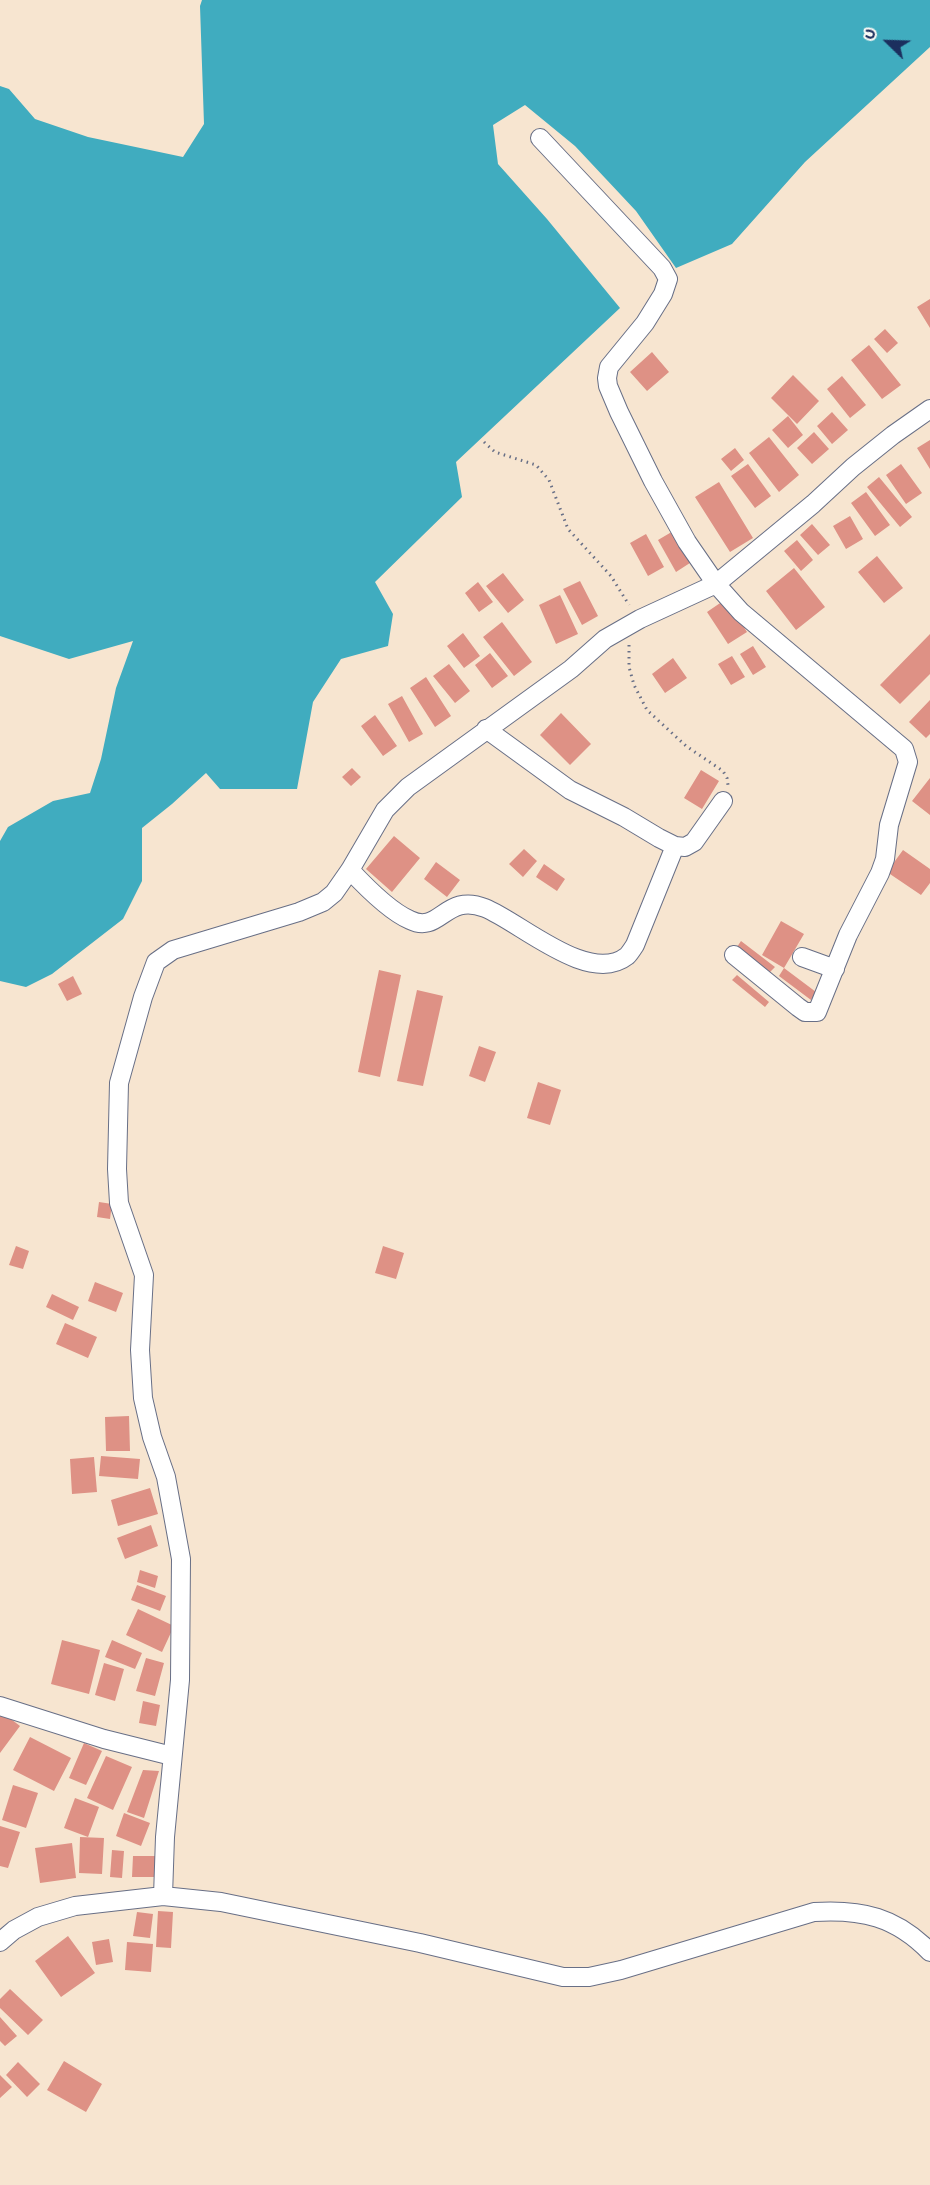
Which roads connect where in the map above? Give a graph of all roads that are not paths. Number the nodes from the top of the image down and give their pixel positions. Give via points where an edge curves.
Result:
1 (540, 138) dead end
2 (930, 409) edge
3 (716, 584) junction
4 (486, 729) junction
5 (723, 801) road end
6 (675, 846) junction
7 (350, 870) junction
8 (734, 955) dead end
9 (802, 957) dead end
10 (835, 969) junction
11 (0, 1706) edge
12 (172, 1756) junction
13 (164, 1896) junction
14 (0, 1942) edge
15 (930, 1952) edge

1 - 3 street via 668,279 645,323 609,367 608,386 653,481
2 - 3 street via 853,467
3 - 4 street via 605,639 571,669
3 - 10 street via 741,612 904,749 909,762 889,825 880,873
4 - 6 street via 570,790
4 - 7 street via 408,787 385,810
5 - 6 street via 694,842 685,847
6 - 7 street via 635,945 627,956 600,964 584,961 485,908 465,903 433,922 422,925 408,920
7 - 12 street via 323,902 173,950 156,962 119,1083 119,1203 144,1275 140,1350 143,1398 166,1477 181,1559 180,1680
8 - 10 street via 805,1012 817,1012
9 - 10 street
11 - 12 street
12 - 13 street
13 - 14 street via 57,1911 14,1930
13 - 15 street via 221,1902 563,1977 589,1977 621,1970 814,1912 844,1910 871,1915 916,1938

